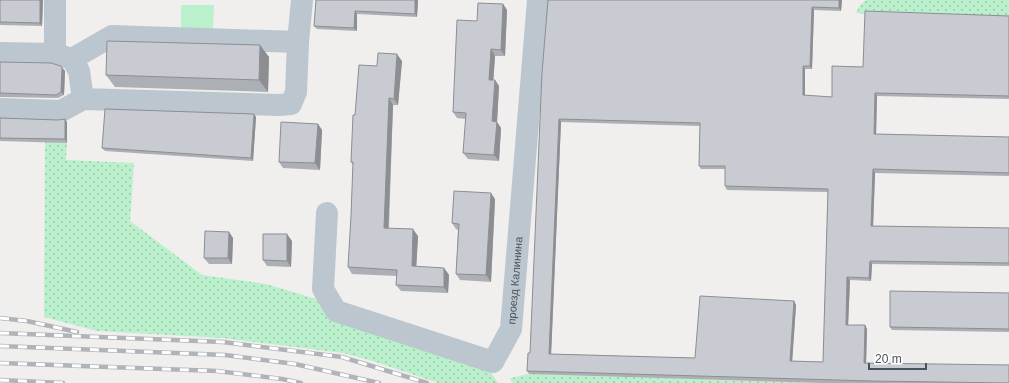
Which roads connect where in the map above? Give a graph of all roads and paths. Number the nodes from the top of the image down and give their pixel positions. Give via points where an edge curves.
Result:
1 (55, 0) edge
2 (301, 0) edge
3 (538, 0) edge
4 (298, 42) junction
5 (0, 53) edge
6 (64, 57) junction
7 (83, 99) junction
8 (0, 109) edge
9 (327, 213) dead end

1 - 6 street
2 - 4 street
3 - 9 street, проезд Калинина via 511,329 493,362 336,311 323,289
4 - 6 street via 112,36
4 - 7 street via 296,92 291,104
5 - 6 street
6 - 7 street via 79,71
7 - 8 street via 61,111

